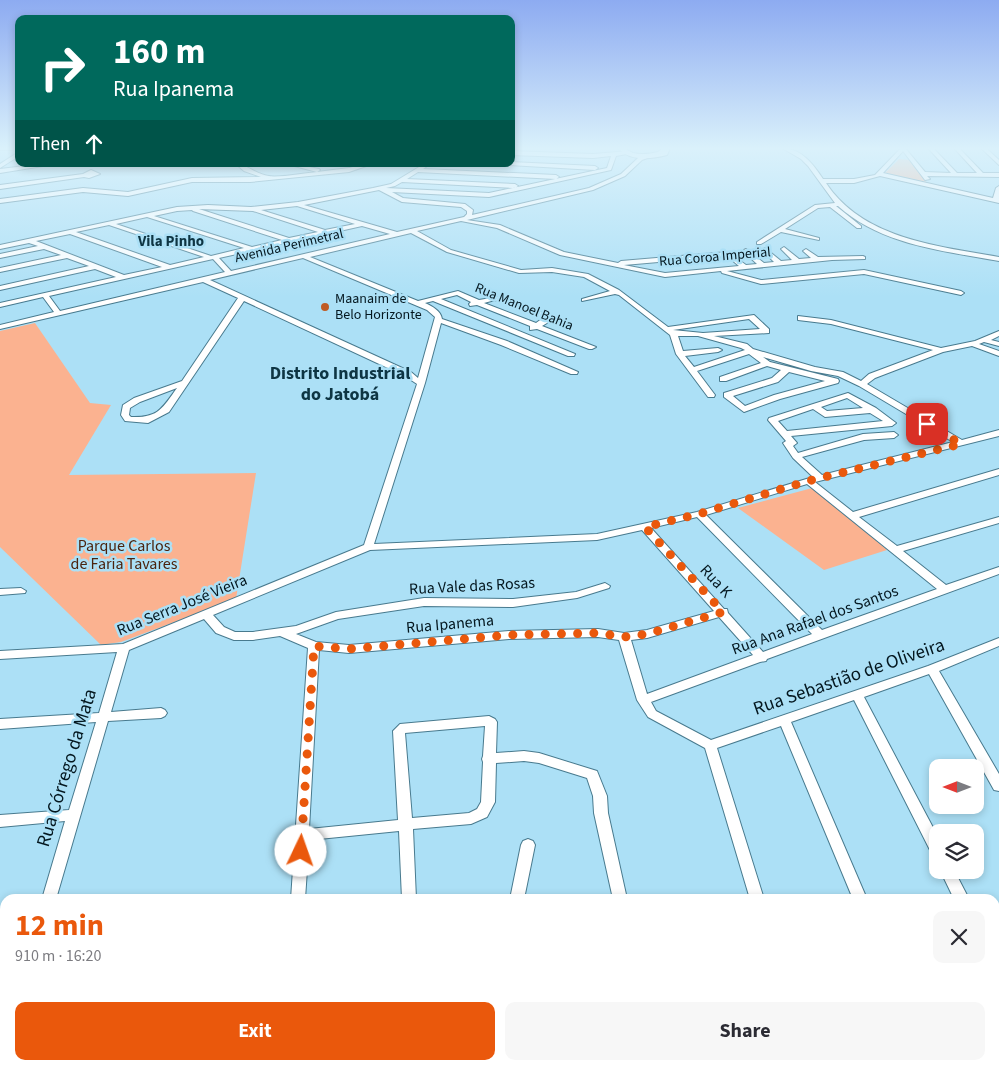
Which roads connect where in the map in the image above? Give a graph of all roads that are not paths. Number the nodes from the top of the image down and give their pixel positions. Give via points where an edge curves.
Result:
1 (29, 198) edge
2 (331, 198) edge
3 (398, 198) edge
4 (553, 198) edge
5 (835, 198) edge
6 (984, 198) edge
7 (0, 201) edge
8 (997, 201) edge
9 (298, 204) junction
10 (830, 204) junction
11 (840, 204) junction
12 (186, 207) junction
13 (251, 209) junction
14 (148, 215) junction
15 (466, 218) junction
16 (458, 220) junction
17 (108, 223) junction
18 (361, 224) junction
19 (859, 227) dead end
20 (412, 230) junction
21 (780, 230) junction
22 (71, 232) junction
23 (324, 232) junction
24 (396, 234) junction
25 (817, 238) dead end
26 (289, 240) junction
27 (31, 242) junction
28 (759, 242) dead end
29 (0, 247) edge
30 (45, 247) junction
31 (250, 249) junction
32 (784, 249) dead end
33 (765, 250) dead end
34 (746, 251) dead end
35 (806, 251) dead end
36 (655, 252) dead end
37 (0, 256) edge
38 (68, 256) junction
39 (212, 256) junction
40 (713, 256) junction
41 (304, 257) junction
42 (696, 258) junction
43 (835, 258) junction
44 (862, 258) dead end
45 (999, 259) edge
46 (660, 260) junction
47 (799, 262) junction
48 (610, 264) junction
49 (780, 264) junction
50 (168, 266) junction
51 (765, 266) junction
52 (825, 266) junction
53 (94, 267) junction
54 (747, 267) junction
55 (791, 268) dead end
56 (0, 270) edge
57 (718, 270) junction
58 (727, 270) junction
59 (707, 272) junction
60 (854, 272) junction
61 (230, 274) junction
62 (671, 275) junction
63 (819, 276) junction
64 (124, 277) junction
65 (800, 278) junction
66 (205, 280) junction
67 (783, 280) junction
68 (764, 282) junction
69 (0, 288) edge
70 (617, 291) junction
71 (961, 293) dead end
72 (45, 295) junction
73 (242, 298) junction
74 (434, 299) junction
75 (584, 300) dead end
76 (417, 303) junction
77 (477, 304) junction
78 (0, 305) edge
79 (456, 309) junction
80 (59, 314) junction
81 (801, 318) dead end
82 (439, 320) junction
83 (537, 326) junction
84 (0, 327) edge
85 (670, 331) junction
86 (999, 333) edge
87 (698, 334) junction
88 (521, 335) junction
89 (987, 341) junction
90 (999, 344) edge
91 (975, 345) junction
92 (592, 347) dead end
93 (718, 350) dead end
94 (751, 350) junction
95 (941, 350) junction
96 (571, 354) dead end
97 (680, 354) junction
98 (999, 354) edge
99 (767, 364) junction
100 (692, 370) junction
101 (786, 370) junction
102 (574, 372) dead end
103 (723, 379) dead end
104 (852, 379) junction
105 (835, 381) junction
106 (182, 383) junction
107 (420, 383) junction
108 (862, 384) junction
109 (711, 395) dead end
110 (814, 406) junction
111 (873, 410) junction
112 (905, 411) junction
113 (886, 418) junction
114 (999, 433) edge
115 (784, 434) junction
116 (894, 435) dead end
117 (961, 444) junction
118 (796, 456) junction
119 (999, 472) edge
120 (822, 479) junction
121 (808, 481) junction
122 (699, 514) junction
123 (854, 515) junction
124 (999, 520) edge
125 (645, 527) junction
126 (368, 547) junction
127 (896, 550) junction
128 (999, 570) edge
129 (605, 586) dead end
130 (944, 589) junction
131 (21, 591) dead end
132 (0, 592) edge
133 (723, 612) junction
134 (206, 614) junction
135 (282, 633) junction
136 (820, 635) junction
137 (624, 637) junction
138 (999, 642) edge
139 (314, 646) junction
140 (124, 648) junction
141 (0, 655) edge
142 (762, 658) junction
143 (932, 669) junction
144 (857, 695) junction
145 (643, 700) junction
146 (162, 713) dead end
147 (105, 717) junction
148 (784, 719) junction
149 (0, 724) edge
150 (710, 745) junction
151 (488, 759) junction
152 (999, 786) edge
153 (75, 815) junction
154 (0, 821) edge
155 (405, 824) junction
156 (302, 835) junction
157 (929, 835) edge
158 (528, 845) dead end
159 (952, 879) edge
160 (51, 894) edge
161 (298, 894) edge
162 (409, 894) edge
163 (517, 894) edge
164 (619, 894) edge
165 (755, 894) edge
166 (858, 894) edge
167 (959, 894) edge

1 - 7 street
2 - 9 street
3 - 15 street via 464,205 470,210
4 - 15 street, Avenida Perimetral
5 - 11 street
6 - 8 street
9 - 13 street
9 - 18 street
10 - 11 street
10 - 19 street
10 - 21 street via 817,206
11 - 45 street via 855,217 882,231 930,246
12 - 13 street
12 - 14 street
12 - 26 street
13 - 23 street
14 - 17 street
14 - 31 street
15 - 16 street, Avenida Perimetral
16 - 20 street, Avenida Perimetral
16 - 48 street, Rua Coroa Imperial via 498,226 562,254
17 - 22 street
17 - 39 street
18 - 23 street
18 - 24 street
20 - 24 street, Avenida Perimetral
20 - 70 street via 435,246 516,270 552,270 586,275
21 - 25 street
21 - 28 street
22 - 27 street
22 - 50 street
23 - 26 street
24 - 41 street, Avenida Perimetral
26 - 31 street
27 - 29 street
27 - 30 street
30 - 37 street
30 - 38 street
31 - 39 street
32 - 47 street
33 - 49 street
34 - 51 street
35 - 52 street
36 - 46 street
38 - 53 street
38 - 56 street
39 - 50 street
39 - 61 street
40 - 42 street
40 - 54 street via 728,254
40 - 58 street
41 - 61 street, Avenida Perimetral
41 - 76 street
42 - 46 street
42 - 59 street
43 - 44 street, Rua Coroa Imperial
43 - 52 street, Rua Coroa Imperial
43 - 60 street
46 - 48 street
46 - 62 street
47 - 49 street, Rua Coroa Imperial
47 - 52 street, Rua Coroa Imperial
47 - 63 street
48 - 62 street, Rua Coroa Imperial
49 - 51 street, Rua Coroa Imperial
50 - 64 street
51 - 54 street, Rua Coroa Imperial
51 - 67 street
52 - 60 street
52 - 63 street
53 - 64 street
53 - 69 street
54 - 58 street, Rua Coroa Imperial
54 - 68 street
55 - 65 street
57 - 58 street, Rua Coroa Imperial
57 - 59 street, Rua Coroa Imperial
57 - 68 street
59 - 62 street, Rua Coroa Imperial
60 - 71 street
61 - 66 street, Avenida Perimetral
63 - 65 street
64 - 72 street
65 - 67 street
66 - 73 street
66 - 80 street, Avenida Perimetral
67 - 68 street
70 - 75 street
70 - 85 street
72 - 78 street
72 - 80 street
73 - 106 street
73 - 107 street via 408,374
74 - 76 street, Rua Manoel Bahia
74 - 77 street, Rua Manoel Bahia via 458,293
74 - 79 street
76 - 82 street via 430,308
77 - 79 street
77 - 83 street, Rua Manoel Bahia
77 - 83 street via 492,298 549,318
79 - 88 street
80 - 84 street, Avenida Perimetral
81 - 95 street via 831,322
82 - 102 street via 504,342
82 - 107 street
83 - 88 street
83 - 92 street, Rua Manoel Bahia
85 - 87 street
85 - 87 street via 751,317 766,331
85 - 97 street
86 - 89 street
87 - 94 street
88 - 96 street
89 - 90 street
89 - 91 street
91 - 95 street
91 - 98 street
93 - 97 street
94 - 99 street
94 - 100 street
94 - 104 street
95 - 108 street via 872,376
97 - 100 street
99 - 101 street
99 - 103 street
100 - 109 street
101 - 105 street
101 - 105 street via 783,375 764,384 727,395 744,409
104 - 105 street
104 - 108 street
106 - 106 street via 166,410 156,418 137,421 125,415 126,407 137,400
107 - 126 street
108 - 112 street
110 - 111 street via 825,414
110 - 111 street via 848,395
110 - 115 street via 772,420
111 - 113 street
112 - 113 street
112 - 117 street
113 - 115 street via 892,423
114 - 117 street
115 - 118 street via 793,443 787,443
116 - 118 street via 863,437
117 - 120 street
118 - 120 street
119 - 123 street
120 - 121 street
121 - 122 street
121 - 123 street
122 - 125 street
122 - 136 street
123 - 127 street
124 - 127 street
125 - 126 street via 597,537
125 - 133 street, Rua K
126 - 134 street, Rua Serra José Vieira
127 - 130 street
128 - 130 street, Rua Ana Rafael dos Santos
129 - 135 street, Rua Vale das Rosas via 577,595 513,603 424,602 336,616
130 - 136 street, Rua Ana Rafael dos Santos
131 - 132 street
133 - 137 street, Rua Ipanema via 647,634
133 - 142 street, Rua K
134 - 135 street via 220,630 234,636
134 - 140 street, Rua Serra José Vieira
135 - 139 street, Rua Ipanema
136 - 142 street, Rua Ana Rafael dos Santos
137 - 139 street, Rua Ipanema via 598,633 509,635 349,649
137 - 145 street
138 - 143 street, Rua Sebastião de Oliveira
139 - 156 street
140 - 141 street, Rua Serra José Vieira
140 - 147 street, Rua Córrego da Mata
142 - 145 street, Rua Ana Rafael dos Santos
143 - 144 street, Rua Sebastião de Oliveira
143 - 152 street
144 - 148 street, Rua Sebastião de Oliveira
144 - 157 street
145 - 150 street via 652,714
146 - 147 street
147 - 149 street
147 - 153 street, Rua Córrego da Mata
148 - 150 street, Rua Sebastião de Oliveira
148 - 166 street
150 - 165 street
151 - 155 street via 488,802 482,813 471,818
151 - 155 street via 489,721 400,729
151 - 164 street via 539,758 592,775 600,796
153 - 154 street
153 - 160 street, Rua Córrego da Mata
155 - 156 street
155 - 162 street
156 - 161 street
158 - 163 street
159 - 167 street

